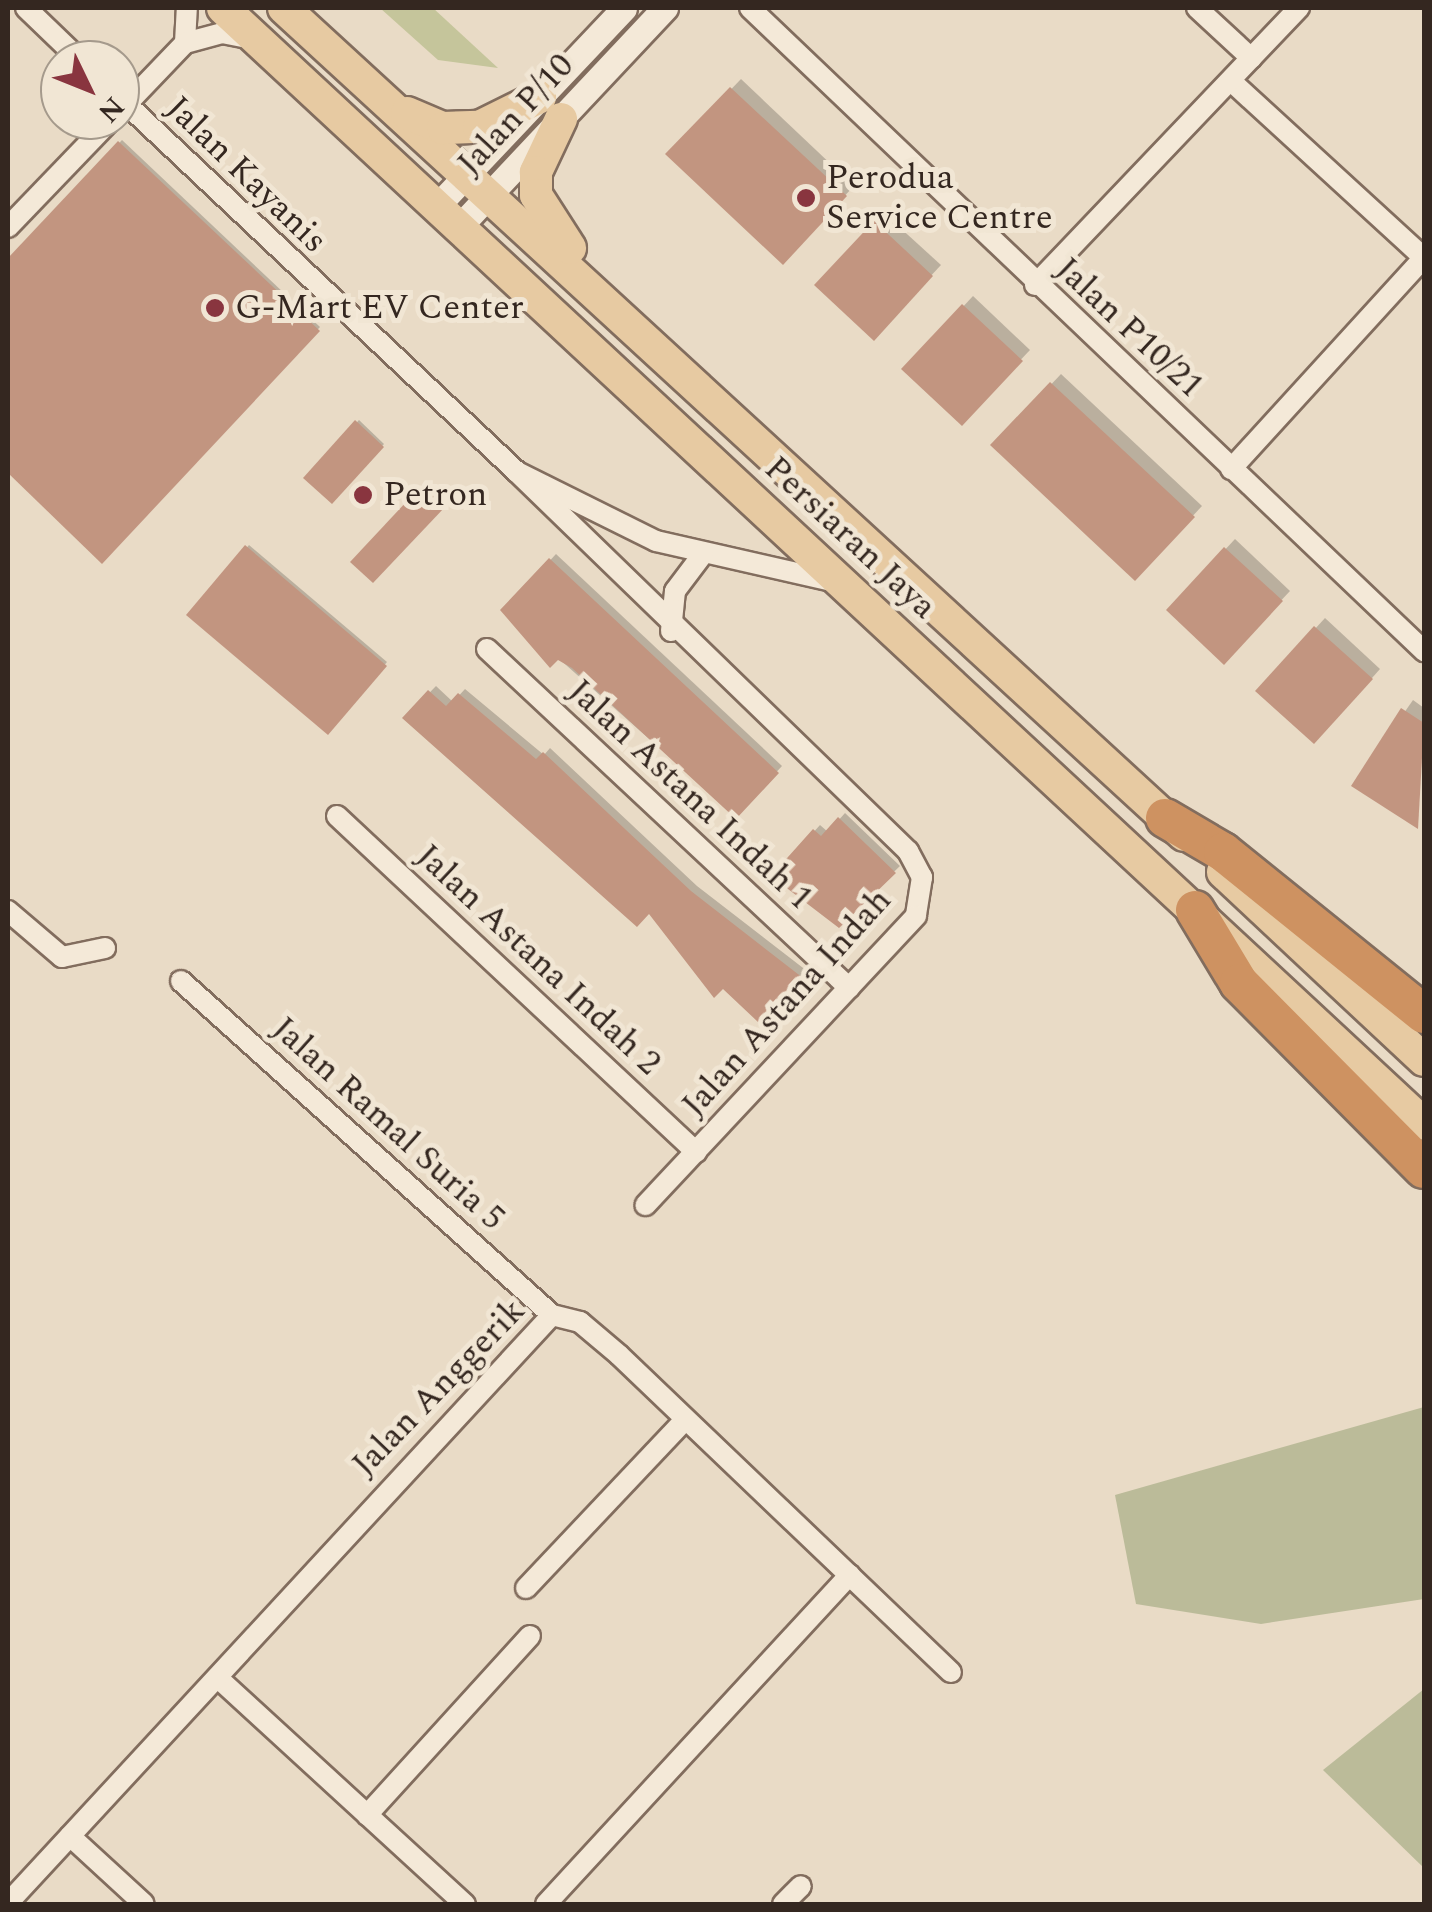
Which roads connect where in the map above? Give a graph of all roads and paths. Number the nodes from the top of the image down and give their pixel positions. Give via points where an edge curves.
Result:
1 (26, 8) edge
2 (187, 8) edge
3 (223, 8) edge
4 (284, 8) edge
5 (624, 8) edge
6 (666, 8) edge
7 (750, 8) edge
8 (1197, 8) edge
9 (1299, 8) edge
10 (59, 40) edge
11 (260, 41) junction
12 (185, 43) junction
13 (1251, 58) junction
14 (1232, 80) junction
15 (140, 87) edge
16 (382, 99) junction
17 (550, 108) junction
18 (140, 121) edge
19 (92, 140) edge
20 (477, 186) junction
21 (448, 216) junction
22 (8, 227) edge
23 (1424, 258) edge
24 (1035, 285) junction
25 (704, 391) junction
26 (1232, 470) junction
27 (517, 472) junction
28 (704, 554) junction
29 (839, 582) junction
30 (671, 631) junction
31 (487, 649) dead end
32 (1424, 651) edge
33 (337, 816) dead end
34 (1165, 818) junction
35 (1195, 910) junction
36 (8, 912) edge
37 (105, 948) dead end
38 (180, 981) dead end
39 (849, 988) junction
40 (1424, 1014) edge
41 (1424, 1060) edge
42 (1424, 1124) edge
43 (696, 1152) junction
44 (1424, 1170) edge
45 (646, 1205) dead end
46 (552, 1316) junction
47 (685, 1420) junction
48 (850, 1575) junction
49 (526, 1588) dead end
50 (530, 1636) dead end
51 (951, 1672) dead end
52 (218, 1678) junction
53 (368, 1815) junction
54 (70, 1836) junction
55 (800, 1886) dead end
56 (8, 1903) edge
57 (144, 1904) edge
58 (464, 1904) edge
59 (546, 1904) edge
60 (783, 1904) edge

1 - 10 street
2 - 12 street
3 - 11 main road, Persiaran Jaya
4 - 16 main road, Persiaran Jaya
5 - 17 street, Jalan P/10
6 - 17 street, Jalan P/10
7 - 24 street, Jalan P10/21
8 - 13 street
9 - 13 street
11 - 12 street via 222,34
11 - 21 main road, Persiaran Jaya
12 - 15 street
13 - 14 street
14 - 23 street
14 - 24 street
16 - 17 main road via 462,129
16 - 20 main road, Persiaran Jaya
17 - 20 street, Jalan P/10
17 - 25 main road via 536,172 548,222
18 - 27 street, Jalan Kayanis
19 - 22 street
20 - 21 street, Jalan P/10
20 - 25 main road, Persiaran Jaya
21 - 29 main road, Persiaran Jaya
23 - 26 street
24 - 26 street, Jalan P10/21
25 - 34 main road, Persiaran Jaya
26 - 32 street, Jalan P10/21
27 - 28 street, Jalan Kayanis via 614,524
27 - 30 street, Jalan Astana Indah
28 - 29 street, Jalan Kayanis
28 - 30 street via 675,591
29 - 35 main road, Persiaran Jaya
30 - 39 street, Jalan Astana Indah via 916,863 923,894 916,916
31 - 39 street, Jalan Astana Indah 1
33 - 43 street, Jalan Astana Indah 2
34 - 40 highway via 1223,852
34 - 41 main road, Persiaran Jaya
35 - 42 main road, Persiaran Jaya
35 - 44 highway via 1239,983
36 - 37 street via 62,957
38 - 46 street, Jalan Ramal Suria 5
39 - 43 street, Jalan Astana Indah
43 - 45 street, Jalan Astana Indah
46 - 47 street, Jalan Anggerik via 580,1322
46 - 52 street, Jalan Anggerik
47 - 48 street, Jalan Anggerik
47 - 49 street
48 - 51 street, Jalan Anggerik
48 - 59 street
50 - 53 street
52 - 53 street
52 - 54 street, Jalan Anggerik
53 - 58 street
54 - 56 street, Jalan Anggerik
54 - 57 street
55 - 60 street

